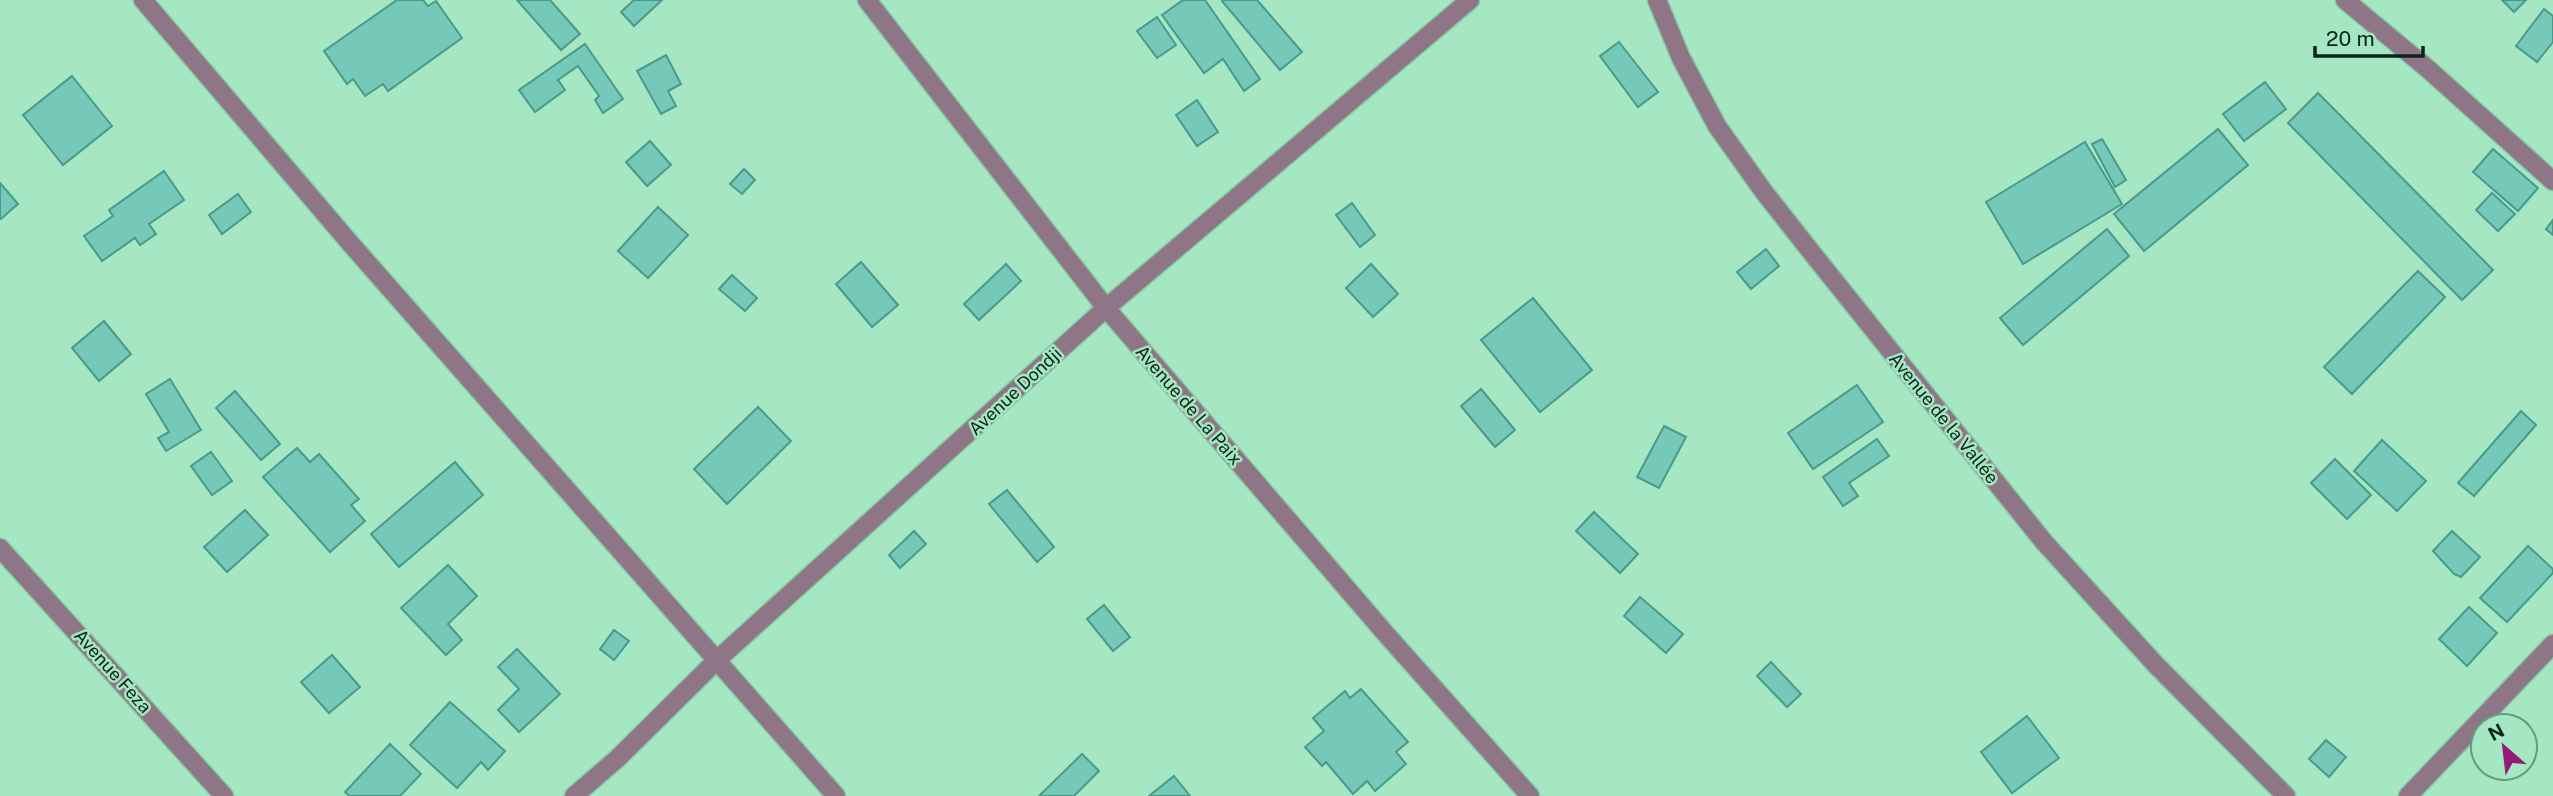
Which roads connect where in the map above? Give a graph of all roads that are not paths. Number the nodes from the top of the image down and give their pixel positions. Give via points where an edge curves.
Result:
1 (143, 0) edge
2 (867, 0) edge
3 (1469, 0) edge
4 (1657, 0) edge
5 (2345, 0) edge
6 (2553, 181) edge
7 (1106, 308) junction
8 (0, 548) edge
9 (2553, 644) edge
10 (717, 660) junction
11 (224, 796) edge
12 (574, 796) edge
13 (836, 796) edge
14 (1530, 796) edge
15 (2286, 796) edge
16 (2407, 796) edge

1 - 10 street
2 - 7 street, Avenue de La Paix
3 - 7 street, Avenue Dondji
4 - 15 street, Avenue de la Vallée via 1717,126 1808,249 2044,542 2156,665
5 - 6 street
7 - 10 street, Avenue Dondji
7 - 14 street, Avenue de La Paix
8 - 11 street, Avenue Feza
9 - 16 street
10 - 12 street, Avenue Dondji
10 - 13 street

